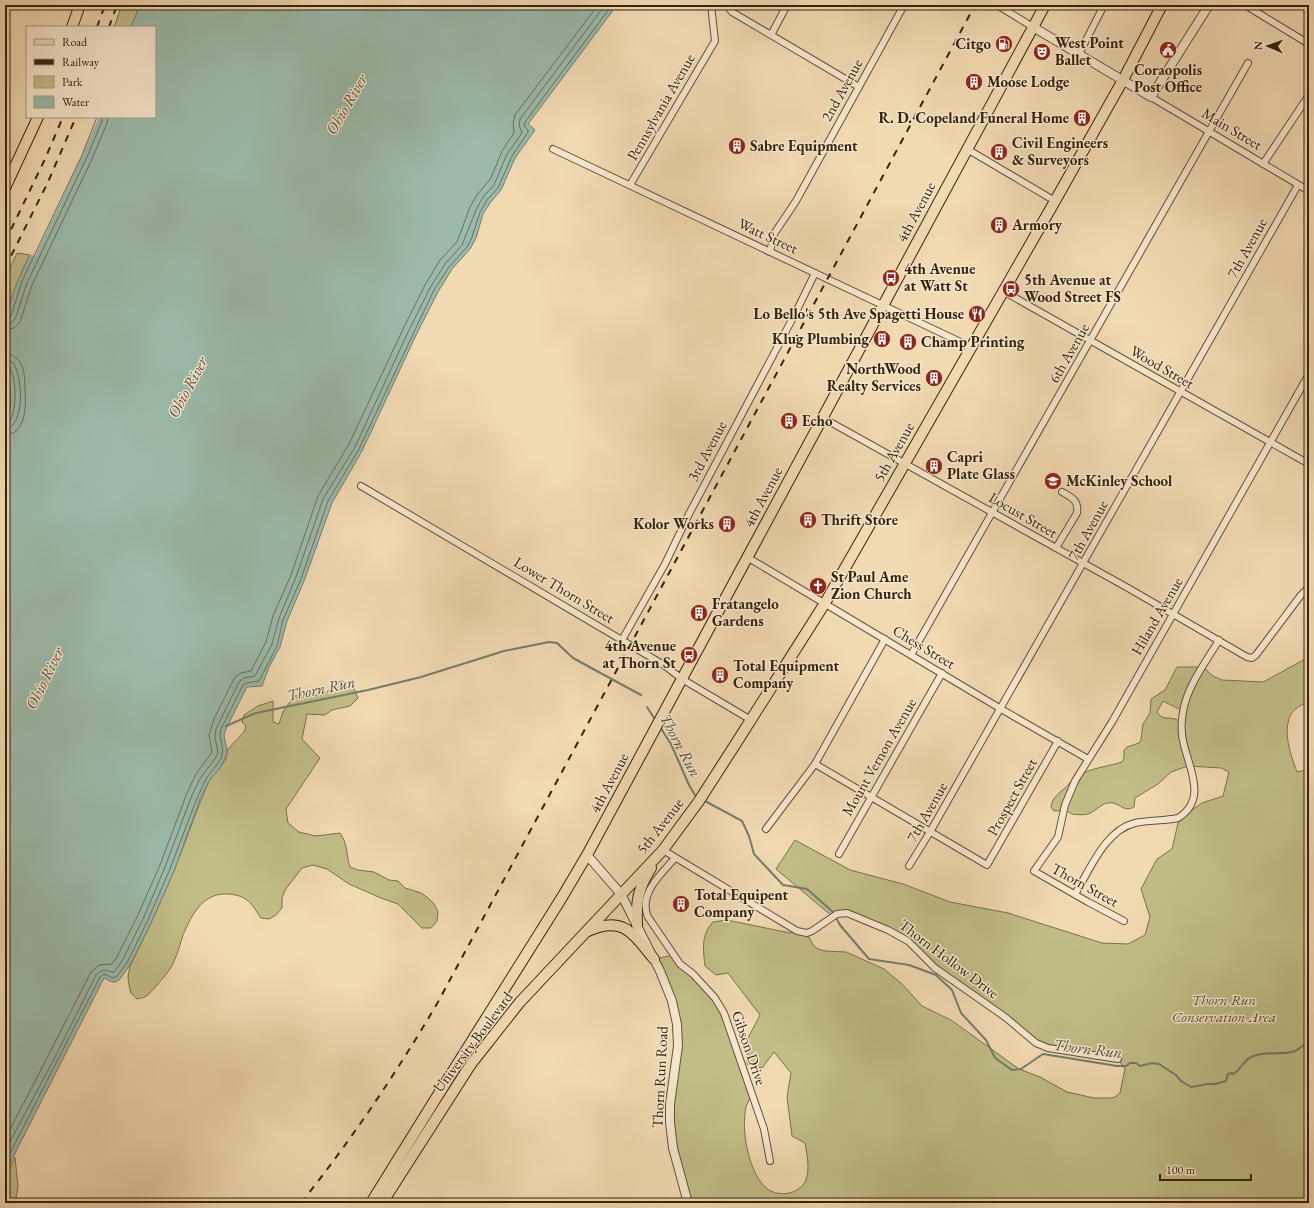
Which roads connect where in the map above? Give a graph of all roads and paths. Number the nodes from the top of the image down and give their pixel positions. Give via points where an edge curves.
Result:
1 (80, 5) edge
2 (711, 5) edge
3 (788, 5) edge
4 (904, 5) edge
5 (997, 5) edge
6 (1045, 5) edge
7 (1104, 5) edge
8 (1162, 5) edge
9 (1209, 5) edge
10 (1246, 5) edge
11 (730, 7) edge
12 (72, 26) edge
13 (1033, 27) junction
14 (771, 35) junction
15 (1309, 44) edge
16 (1079, 54) junction
17 (1248, 63) dead end
18 (1123, 80) junction
19 (859, 87) junction
20 (1309, 95) edge
21 (1151, 97) junction
22 (38, 118) edge
23 (1208, 132) junction
24 (554, 149) dead end
25 (967, 150) junction
26 (1263, 164) junction
27 (630, 185) junction
28 (1298, 185) junction
29 (5, 188) edge
30 (1309, 191) edge
31 (1055, 201) junction
32 (770, 252) junction
33 (815, 273) junction
34 (1003, 291) junction
35 (883, 305) junction
36 (1090, 341) junction
37 (971, 347) junction
38 (1309, 374) edge
39 (1181, 392) junction
40 (823, 418) junction
41 (1270, 443) junction
42 (906, 463) junction
43 (1309, 464) edge
44 (361, 486) dead end
45 (1062, 492) dead end
46 (993, 512) junction
47 (1056, 548) junction
48 (747, 557) junction
49 (1084, 564) junction
50 (1309, 587) edge
51 (825, 603) junction
52 (1173, 614) junction
53 (885, 639) junction
54 (622, 640) junction
55 (1219, 640) junction
56 (911, 655) junction
57 (942, 673) junction
58 (682, 679) junction
59 (1001, 709) junction
60 (751, 720) junction
61 (1058, 741) junction
62 (1088, 759) junction
63 (815, 764) junction
64 (872, 797) junction
65 (766, 829) dead end
66 (930, 832) junction
67 (663, 850) junction
68 (839, 854) dead end
69 (587, 855) junction
70 (674, 858) junction
71 (909, 866) dead end
72 (1034, 871) joint
73 (621, 894) junction
74 (1075, 894) junction
75 (1124, 921) dead end
76 (637, 925) junction
77 (586, 932) junction
78 (654, 959) junction
79 (462, 1056) junction
80 (476, 1057) junction
81 (1118, 1059) dead end
82 (770, 1161) dead end
83 (371, 1203) edge
84 (382, 1203) edge
85 (688, 1203) edge

1 - 12 main road
2 - 27 street, Pennsylvania Avenue via 714,41
3 - 14 street
4 - 19 street, 2nd Avenue
5 - 13 street, Main Street
6 - 13 main road, 4th Avenue
7 - 16 street
8 - 18 main road, 5th Avenue
9 - 21 street
10 - 15 street
11 - 14 street via 732,12
13 - 16 street, Main Street
13 - 25 main road, 4th Avenue
14 - 19 street
16 - 18 street, Main Street
17 - 23 street, 6th Avenue
18 - 21 street, Main Street
18 - 31 main road, 5th Avenue
19 - 32 street, 2nd Avenue via 796,201 774,234
20 - 26 street
21 - 23 street, Main Street
22 - 29 main road
23 - 26 street, Main Street
23 - 36 street, 6th Avenue
24 - 27 street, Watt Street
25 - 31 street
25 - 35 main road, 4th Avenue
26 - 28 street, Main Street
27 - 32 street, Watt Street
28 - 30 street, Main Street
28 - 39 street, 7th Avenue
31 - 34 main road, 5th Avenue
32 - 33 street, Watt Street
33 - 35 street, Watt Street
33 - 54 street, 3rd Avenue via 665,564
34 - 36 street, Wood Street
34 - 37 main road, 5th Avenue
35 - 37 street, Watt Street
35 - 40 main road, 4th Avenue
36 - 39 street, Wood Street
36 - 46 street, 6th Avenue
37 - 42 main road, 5th Avenue
38 - 41 street, Hiland Avenue
39 - 41 street, Wood Street
39 - 49 street, 7th Avenue
40 - 42 street, Locust Street
40 - 48 main road, 4th Avenue
41 - 43 street, Wood Street
41 - 52 street, Hiland Avenue
42 - 46 street, Locust Street
42 - 51 main road, 5th Avenue
44 - 54 street, Lower Thorn Street
45 - 47 street via 1074,498 1078,509
46 - 47 street, Locust Street
46 - 56 street, 6th Avenue
47 - 49 street, Locust Street
48 - 51 street, Chess Street
48 - 58 main road, 4th Avenue
49 - 52 street, Locust Street
49 - 59 street, 7th Avenue
50 - 55 street, Locust Street via 1300,595 1252,658
51 - 53 street, Chess Street
51 - 60 main road, 5th Avenue
52 - 55 street, Locust Street
52 - 62 street, Hiland Avenue
53 - 56 street, Chess Street
53 - 63 street
54 - 58 street, Lower Thorn Street
55 - 74 street via 1191,689 1183,712 1184,745 1194,784 1194,794 1188,809 1178,818 1133,823 1115,833 1105,843
56 - 57 street, Chess Street
57 - 59 street, Chess Street
57 - 64 street, Mount Vernon Avenue
58 - 60 street, Lower Thorn Street
58 - 69 main road, 4th Avenue
59 - 61 street, Chess Street
59 - 66 street, 7th Avenue
60 - 67 main road, 5th Avenue via 699,801
61 - 62 street, Chess Street
61 - 66 street, Prospect Street via 987,865
62 - 72 street, Hiland Avenue via 1065,805 1058,837
63 - 64 street
63 - 65 street
64 - 66 street
64 - 68 street, Mount Vernon Avenue
66 - 71 street, 7th Avenue
67 - 70 street, Thorn Hollow Drive
67 - 73 main road, 5th Avenue
67 - 76 main road via 640,889
69 - 73 street, Thorn Run Road
69 - 79 main road, 4th Avenue
70 - 81 street, Thorn Hollow Drive via 797,931 812,932 835,916 847,913 899,935 943,974 1005,1017 1041,1046
70 - 82 street, Gibson Drive via 646,897 646,911 677,960 715,998 724,1014 764,1129
72 - 74 street, Thorn Street
73 - 76 street, Thorn Run Road
73 - 77 main road, University Boulevard
74 - 75 street, Thorn Street
76 - 78 street, Thorn Run Road
77 - 78 main road via 602,926 622,926 632,933
77 - 80 main road, University Boulevard via 520,1002
78 - 85 street, Thorn Run Road via 669,992 677,1024 677,1058 670,1122 673,1148
79 - 80 main road
79 - 83 main road, University Boulevard
80 - 84 main road, University Boulevard

